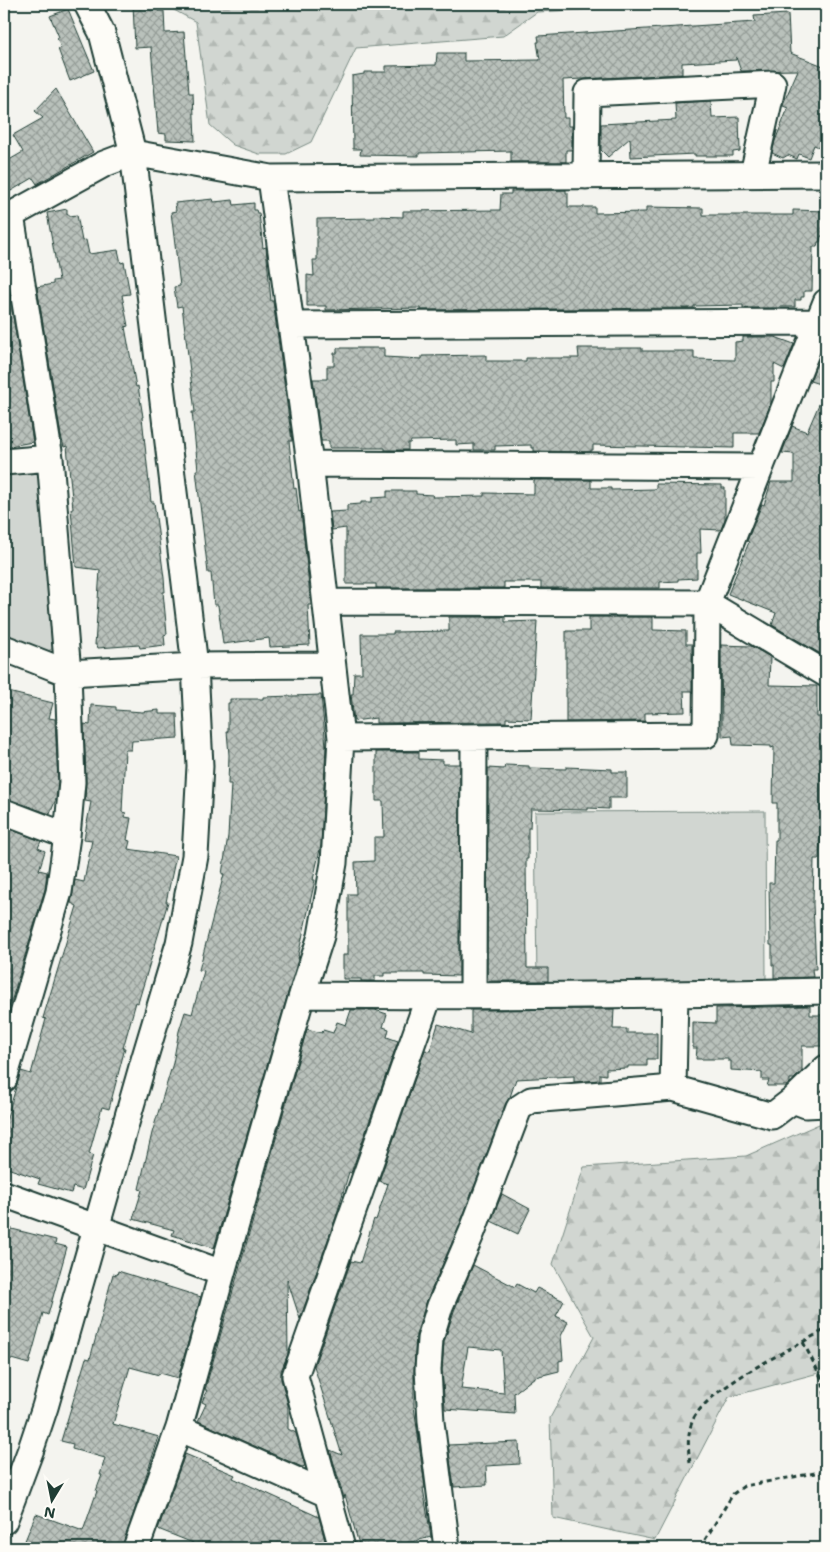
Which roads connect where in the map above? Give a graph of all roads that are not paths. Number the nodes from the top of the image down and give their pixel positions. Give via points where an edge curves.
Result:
1 (88, 4) edge
2 (133, 153) junction
3 (752, 174) junction
4 (826, 174) edge
5 (586, 176) junction
6 (271, 178) junction
7 (7, 217) edge
8 (822, 312) edge
9 (292, 325) junction
10 (50, 458) junction
11 (4, 462) edge
12 (310, 464) junction
13 (760, 467) junction
14 (326, 602) junction
15 (707, 603) junction
16 (4, 648) edge
17 (331, 665) junction
18 (195, 666) junction
19 (68, 672) junction
20 (826, 674) edge
21 (474, 737) junction
22 (341, 738) junction
23 (4, 812) edge
24 (67, 836) junction
25 (826, 991) edge
26 (675, 994) junction
27 (302, 995) junction
28 (473, 995) junction
29 (430, 996) junction
30 (12, 1023) edge
31 (826, 1068) edge
32 (4, 1079) edge
33 (673, 1088) junction
34 (793, 1100) junction
35 (826, 1104) edge
36 (4, 1194) edge
37 (96, 1228) junction
38 (222, 1273) junction
39 (180, 1428) junction
40 (328, 1494) junction
41 (4, 1521) edge
42 (144, 1545) edge
43 (342, 1548) edge
44 (447, 1548) edge

1 - 2 street via 102,33
2 - 6 street
2 - 7 street via 104,164
2 - 18 street
3 - 4 street
3 - 5 street
3 - 5 street via 773,84 587,93
5 - 6 street
6 - 9 street
7 - 10 street
8 - 9 street
8 - 13 street
9 - 12 street
10 - 11 street
10 - 19 street
12 - 13 street
12 - 14 street
13 - 15 street
14 - 15 street
14 - 17 street
15 - 20 street
15 - 21 street via 706,735
16 - 19 street
17 - 18 street
17 - 22 street
18 - 19 street
18 - 37 street via 200,766 195,856 180,943
19 - 24 street via 72,782
21 - 22 street
21 - 28 street
22 - 27 street via 334,863 321,936
23 - 24 street
24 - 30 street via 59,892
25 - 26 street
26 - 28 street
26 - 33 street
27 - 29 street
27 - 38 street
28 - 29 street
29 - 40 street via 295,1376
30 - 32 street
31 - 34 street
33 - 34 street via 772,1116
33 - 44 street via 531,1100 519,1108 440,1306 430,1339 431,1422
34 - 35 street via 806,1105
36 - 37 street
37 - 38 street
37 - 41 street via 45,1407
38 - 39 street
39 - 40 street
39 - 42 street
40 - 43 street

